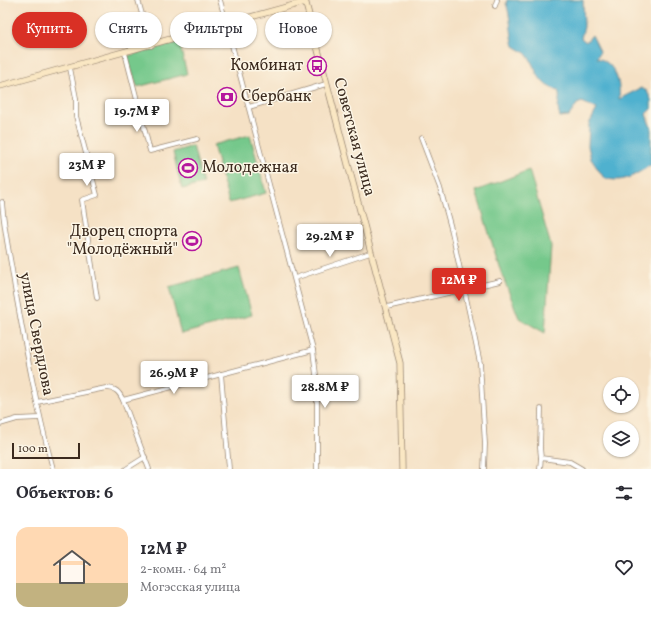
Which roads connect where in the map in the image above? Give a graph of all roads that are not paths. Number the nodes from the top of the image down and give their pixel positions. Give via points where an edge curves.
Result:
1 (138, 0) edge
2 (220, 0) edge
3 (497, 0) edge
4 (305, 1) edge
5 (495, 6) dead end
6 (141, 12) edge
7 (223, 12) edge
8 (257, 14) edge
9 (144, 48) edge
10 (233, 48) edge
11 (125, 53) junction
12 (70, 68) junction
13 (326, 84) junction
14 (0, 86) edge
15 (249, 107) junction
16 (421, 138) dead end
17 (197, 139) dead end
18 (2, 202) dead end
19 (370, 253) junction
20 (295, 278) junction
21 (500, 281) dead end
22 (464, 289) junction
23 (97, 298) dead end
24 (386, 308) junction
25 (313, 350) junction
26 (221, 374) junction
27 (123, 400) junction
28 (37, 402) junction
29 (541, 409) dead end
30 (39, 418) junction
31 (0, 424) edge
32 (144, 457) junction
33 (541, 458) junction
34 (53, 469) edge
35 (126, 469) edge
36 (149, 469) edge
37 (229, 469) edge
38 (317, 469) edge
39 (402, 469) edge
40 (484, 469) edge
41 (540, 469) edge
42 (582, 469) edge

1 - 6 street
2 - 7 street
3 - 5 street
4 - 8 street
4 - 13 street, Советская улица
9 - 11 street
10 - 15 street
11 - 12 street
11 - 17 street via 150,151
12 - 14 street
12 - 23 street via 76,98 76,116 98,195 82,200
13 - 15 street
13 - 19 street, Советская улица
15 - 20 street
16 - 22 street via 440,188
18 - 28 street, улица Свердлова via 5,232
19 - 20 street
19 - 24 street, Советская улица
20 - 25 street
21 - 22 street
22 - 24 street
22 - 40 street via 480,363
24 - 39 street, Советская улица via 400,363
25 - 26 street
25 - 38 street via 317,383
26 - 27 street
26 - 37 street
27 - 28 street via 119,392 106,388
27 - 32 street
28 - 30 street, улица Свердлова
29 - 33 street
30 - 31 street via 17,419
30 - 34 street, улица Свердлова
32 - 35 street
32 - 36 street
33 - 41 street
33 - 42 street via 570,462

